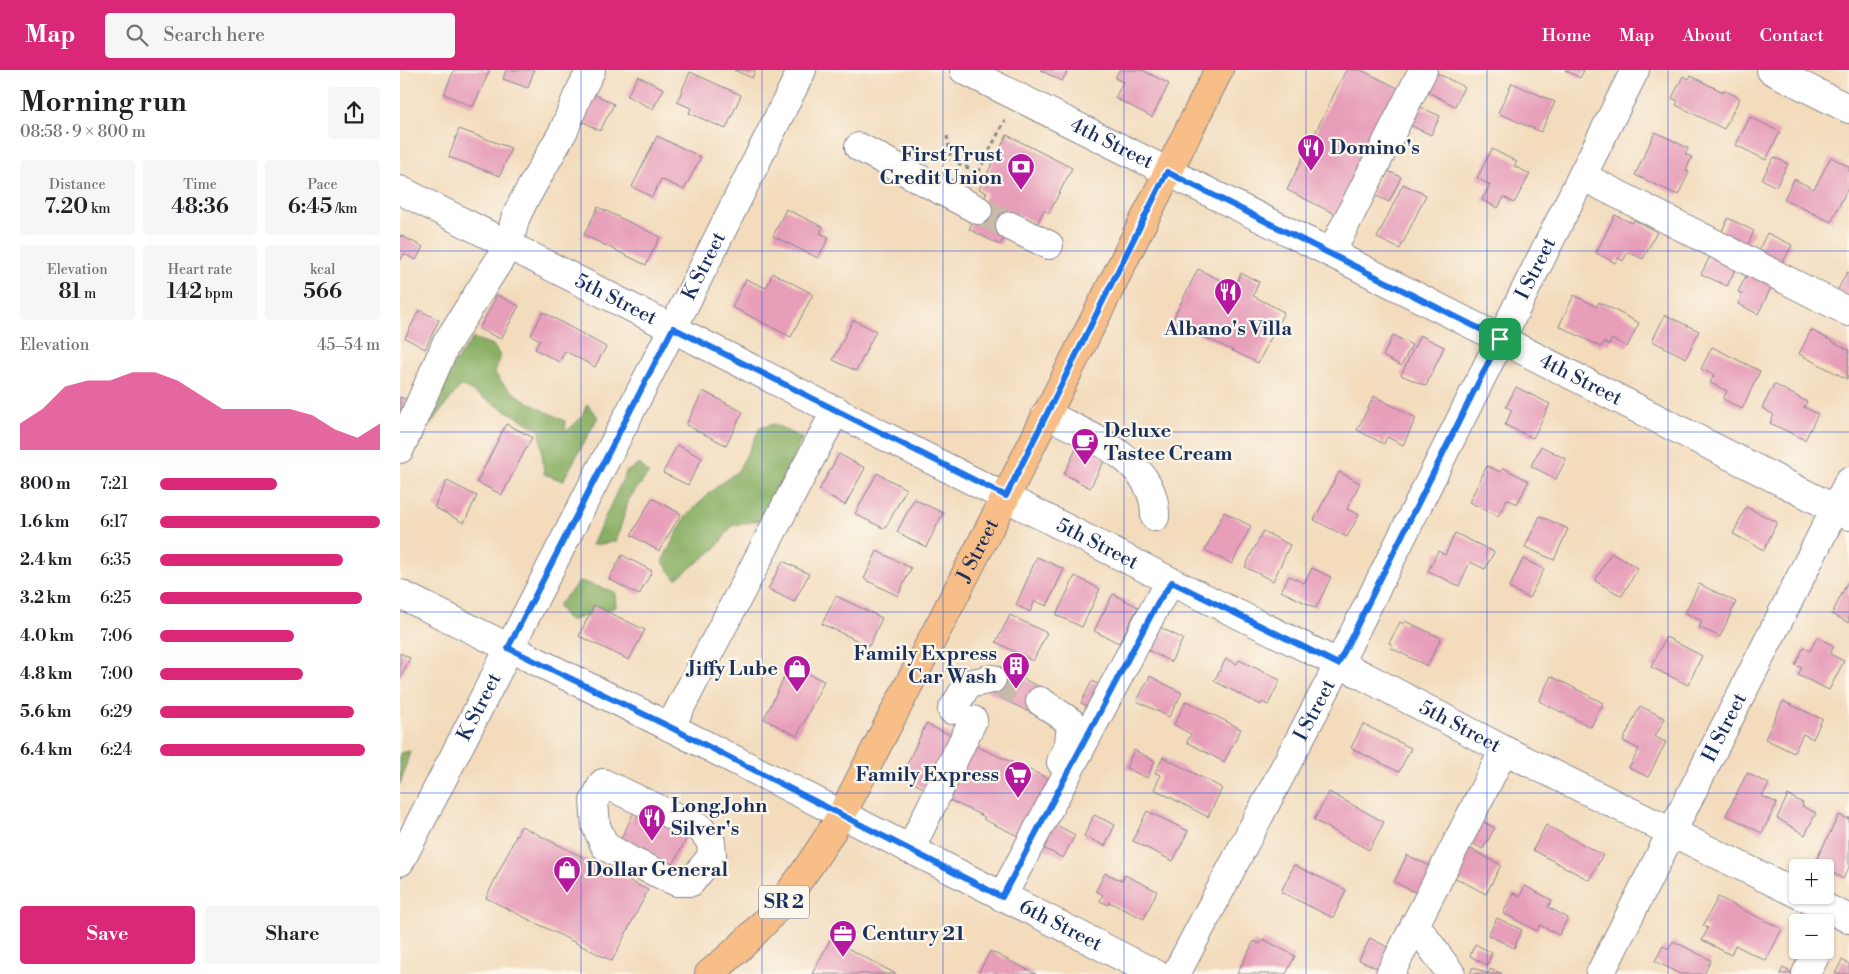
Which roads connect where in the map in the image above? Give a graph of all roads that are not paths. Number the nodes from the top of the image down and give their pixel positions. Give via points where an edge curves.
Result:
1 (592, 70) edge
2 (802, 70) edge
3 (964, 70) edge
4 (1219, 70) edge
5 (1423, 70) edge
6 (1635, 70) edge
7 (1771, 70) edge
8 (1006, 80) edge
9 (1849, 109) edge
10 (858, 147) dead end
11 (1167, 172) junction
12 (1582, 176) junction
13 (400, 190) edge
14 (971, 206) tunnel mouth
15 (1010, 226) tunnel mouth
16 (509, 245) junction
17 (1049, 245) dead end
18 (1331, 252) junction
19 (1849, 312) edge
20 (673, 328) junction
21 (1500, 339) junction
22 (836, 410) junction
23 (1046, 414) junction
24 (400, 449) edge
25 (1849, 481) edge
26 (1006, 496) junction
27 (1842, 513) edge
28 (1156, 517) dead end
29 (1172, 582) junction
30 (400, 594) edge
31 (508, 648) junction
32 (1338, 664) junction
33 (992, 679) tunnel mouth
34 (1040, 701) tunnel mouth
35 (670, 727) junction
36 (1504, 750) junction
37 (1060, 763) dead end
38 (842, 816) junction
39 (1672, 832) junction
40 (910, 850) junction
41 (400, 862) edge
42 (1789, 889) edge
43 (1002, 897) junction
44 (1812, 904) edge
45 (1837, 923) edge
46 (1415, 924) junction
47 (1814, 959) edge
48 (709, 974) edge
49 (1156, 974) edge
50 (1176, 974) edge
51 (1390, 974) edge
52 (1451, 974) edge
53 (1600, 974) edge
54 (1806, 974) edge

1 - 16 street via 564,130 523,202
2 - 20 street, K Street
3 - 8 street, 4th Street
4 - 11 main road, J Street / SR 2
5 - 18 street
6 - 12 street, I Street
7 - 9 street
8 - 11 street, 4th Street
10 - 14 street
11 - 18 street, 4th Street
11 - 23 main road, J Street / SR 2
12 - 19 street
12 - 21 street, I Street
13 - 16 street, 5th Street
15 - 17 street
16 - 20 street, 5th Street
16 - 24 street via 446,344
18 - 21 street, 4th Street
20 - 22 street, 5th Street
20 - 31 street, K Street
21 - 27 street, 4th Street
21 - 32 street, I Street
22 - 26 street, 5th Street
22 - 35 street
23 - 26 main road, J Street / SR 2
23 - 28 street via 1105,443 1141,473 1156,503
25 - 27 street, H Street
26 - 29 street, 5th Street
26 - 38 main road, J Street / SR 2
27 - 39 street, H Street
29 - 32 street, 5th Street
29 - 43 street via 1158,602
30 - 31 street, 6th Street
31 - 35 street, 6th Street
31 - 41 street, K Street
32 - 36 street, 5th Street
32 - 50 street, I Street
33 - 40 street via 968,684 963,715
34 - 37 street via 1071,722 1070,744
35 - 38 street, 6th Street
36 - 39 street, 5th Street
36 - 46 street
38 - 40 street, 6th Street
38 - 48 main road, J Street / SR 2 via 779,908 735,954
39 - 42 street, 5th Street
39 - 53 street, H Street
40 - 43 street, 6th Street
43 - 49 street, 6th Street
44 - 45 street, 5th Street
46 - 51 street
46 - 52 street
47 - 54 street

